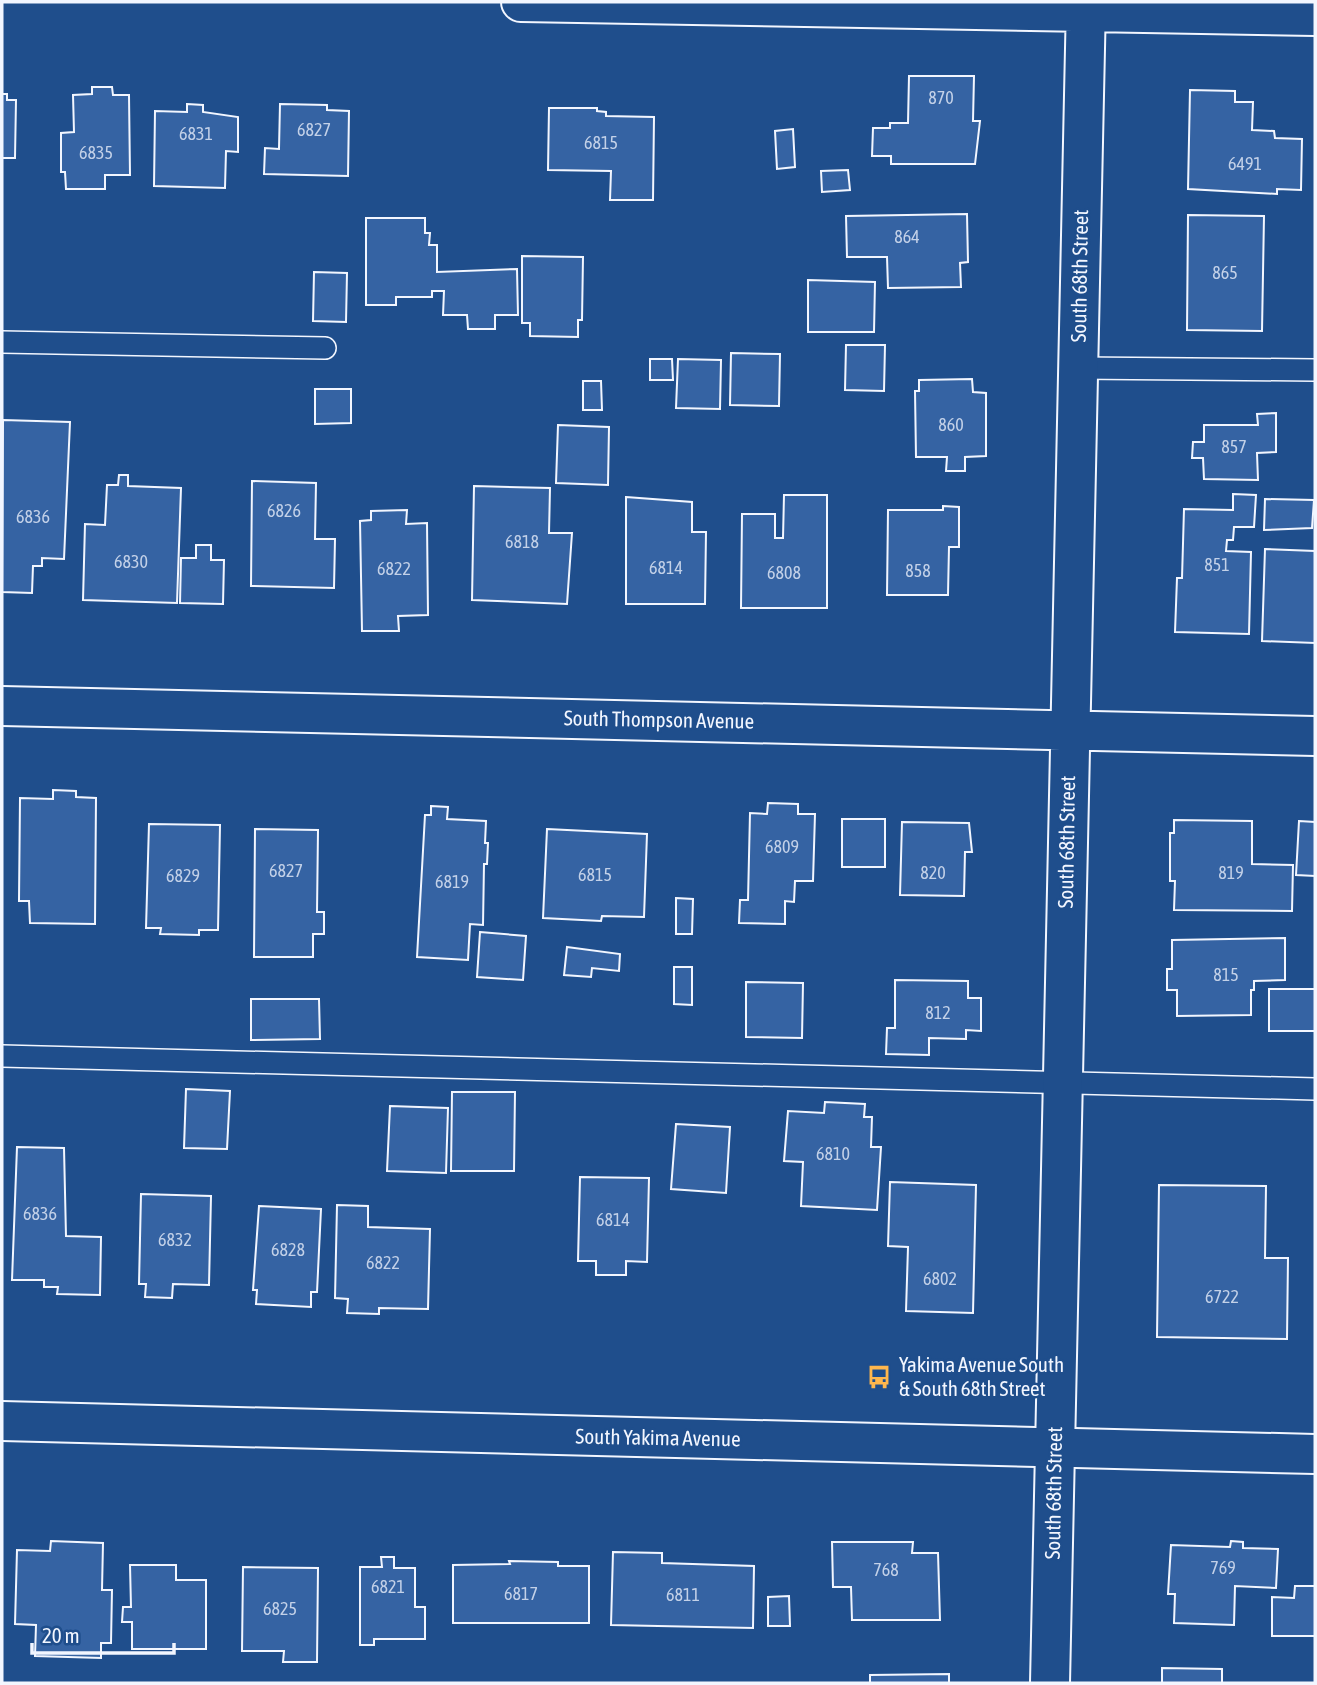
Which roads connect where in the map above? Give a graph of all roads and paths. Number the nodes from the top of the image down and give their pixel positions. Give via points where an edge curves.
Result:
1 (521, 2) edge
2 (1086, 7) edge
3 (1315, 16) edge
4 (2, 342) edge
5 (325, 348) dead end
6 (1078, 368) junction
7 (1315, 370) edge
8 (2, 706) edge
9 (1069, 729) junction
10 (1315, 736) edge
11 (2, 1056) edge
12 (1062, 1083) junction
13 (1315, 1089) edge
14 (2, 1421) edge
15 (1055, 1448) junction
16 (1315, 1454) edge
17 (1050, 1683) edge

1 - 2 street
2 - 3 street
2 - 6 street, South 68th Street
4 - 5 lane
6 - 7 lane
6 - 9 street, South 68th Street
8 - 9 street, South Thompson Avenue
9 - 10 street, South Thompson Avenue
9 - 12 street, South 68th Street
11 - 12 lane
12 - 13 lane
12 - 15 street, South 68th Street
14 - 15 street, South Yakima Avenue
15 - 16 street, South Yakima Avenue
15 - 17 street, South 68th Street

